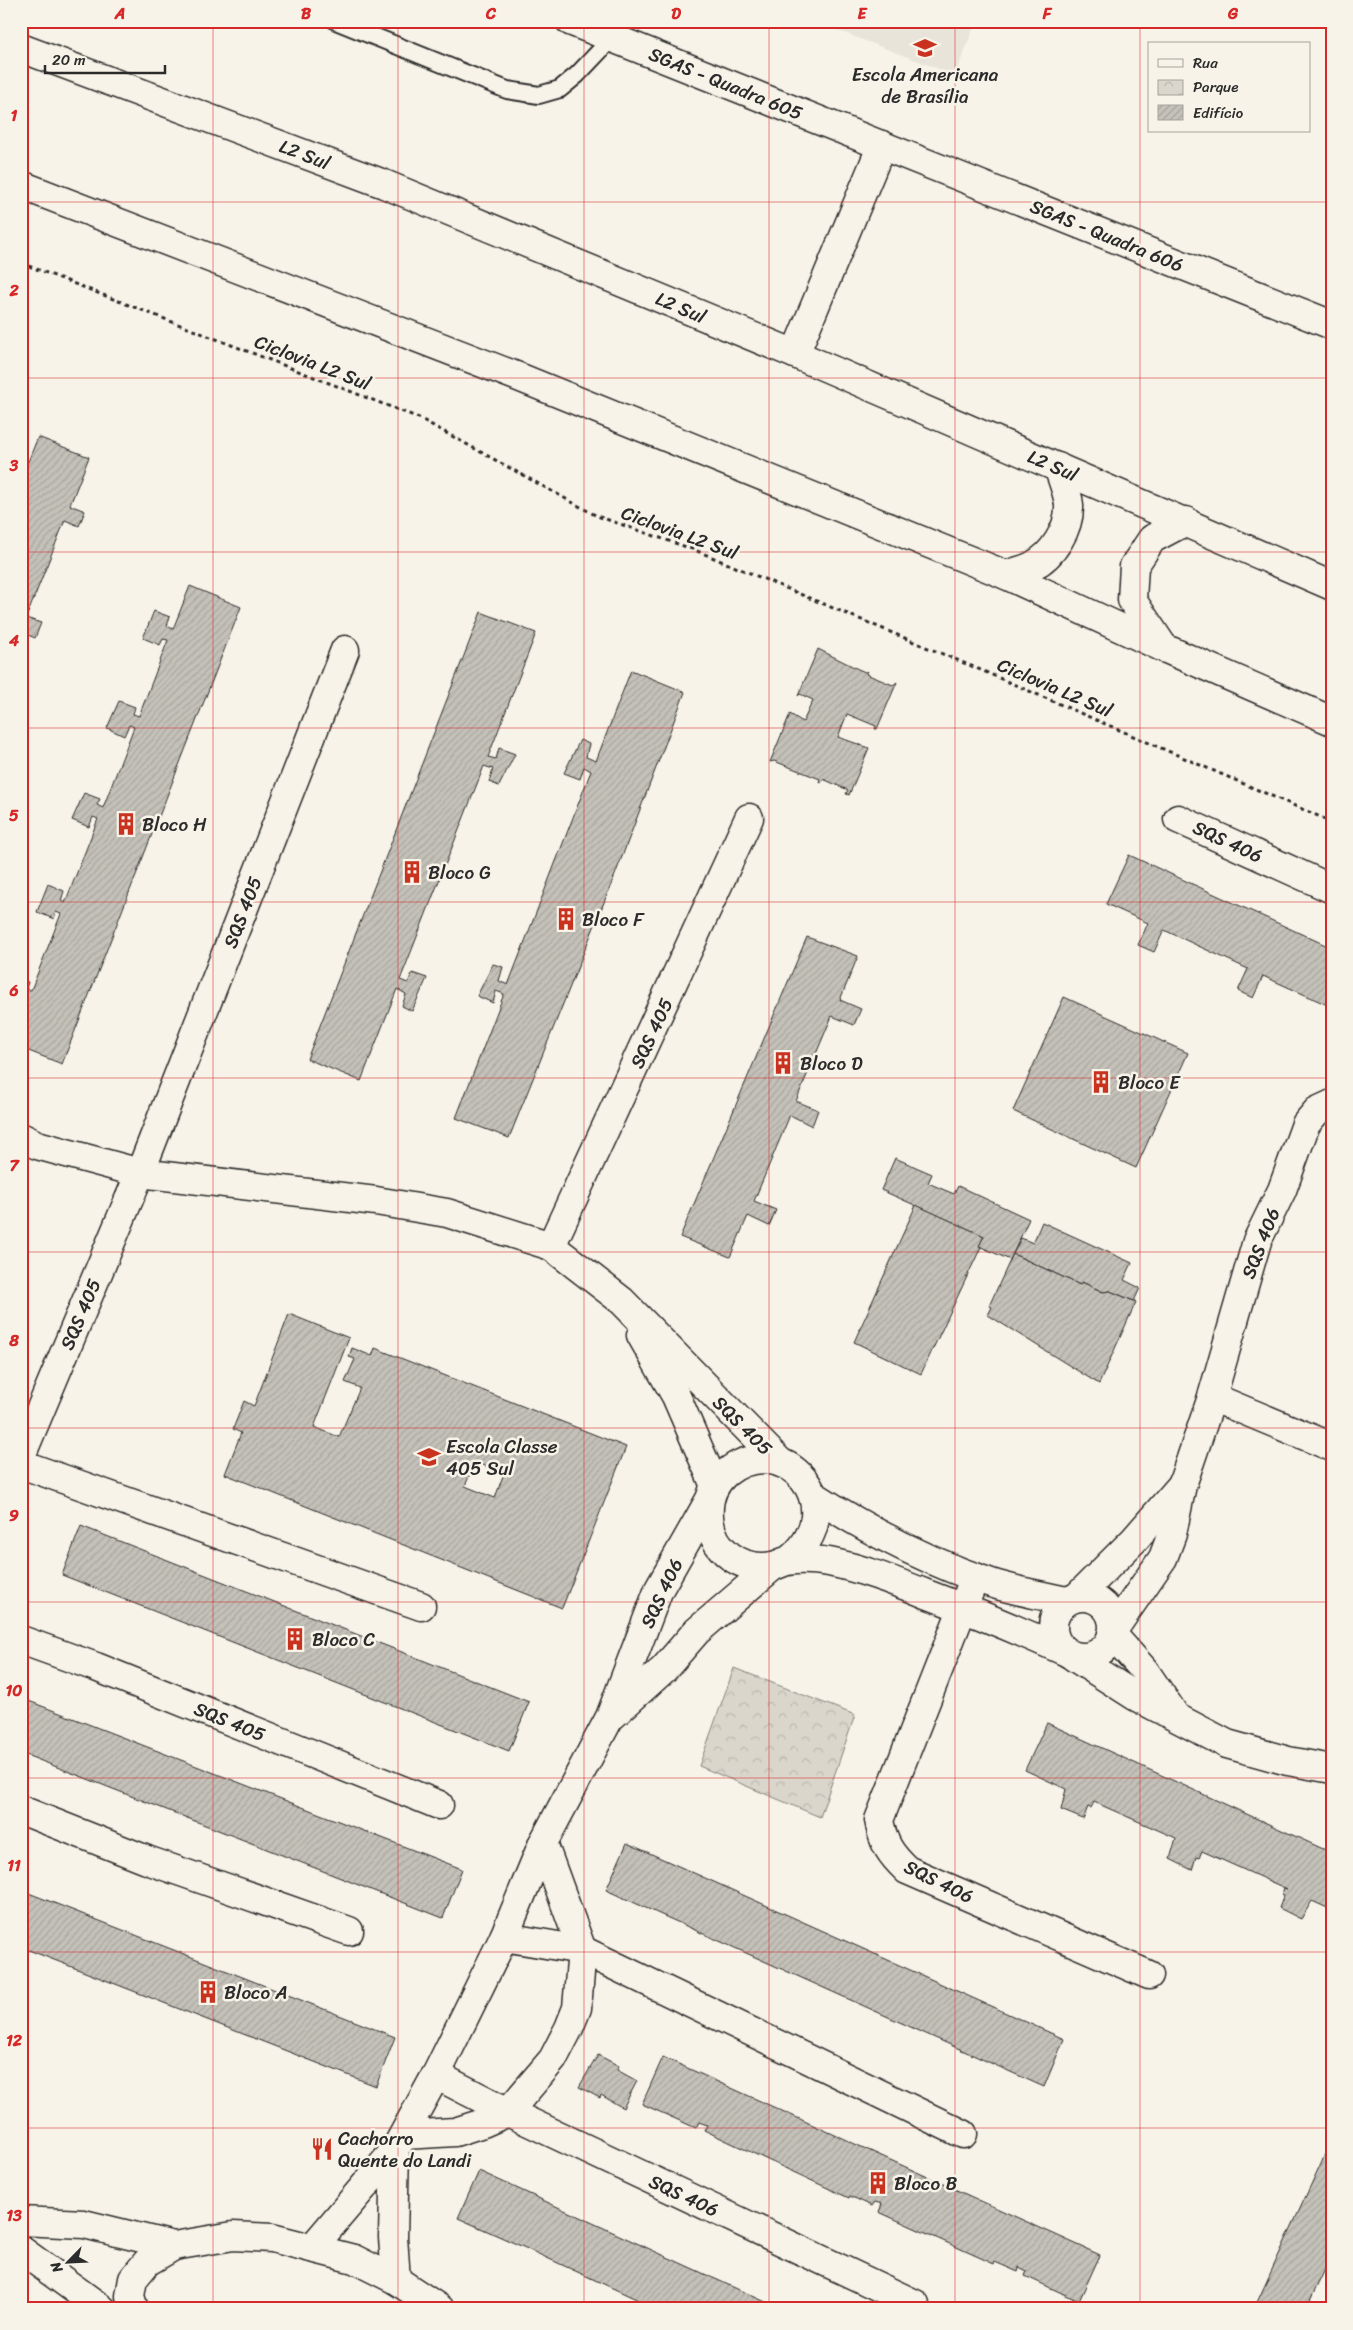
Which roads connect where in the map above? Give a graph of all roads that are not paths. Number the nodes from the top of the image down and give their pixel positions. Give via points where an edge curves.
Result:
1 (336, 21) edge
2 (570, 21) edge
3 (612, 38) junction
4 (21, 48) edge
5 (882, 145) junction
6 (21, 185) edge
7 (1332, 325) edge
8 (794, 354) junction
9 (1058, 467) junction
10 (1186, 521) junction
11 (1006, 575) junction
12 (1332, 586) edge
13 (1164, 648) junction
14 (345, 650) dead end
15 (1332, 721) edge
16 (749, 818) dead end
17 (1178, 819) dead end
18 (1332, 889) edge
19 (1332, 1104) edge
20 (21, 1137) edge
21 (140, 1173) junction
22 (551, 1246) junction
23 (622, 1301) junction
24 (1212, 1397) junction
25 (1332, 1447) edge
26 (21, 1456) edge
27 (781, 1463) junction
28 (21, 1464) edge
29 (1182, 1485) junction
30 (712, 1494) junction
31 (813, 1495) junction
32 (780, 1563) junction
33 (975, 1577) junction
34 (1072, 1599) junction
35 (421, 1606) dead end
36 (962, 1607) junction
37 (1113, 1632) junction
38 (21, 1640) edge
39 (1068, 1653) junction
40 (1175, 1716) junction
41 (610, 1717) junction
42 (1332, 1769) edge
43 (438, 1805) dead end
44 (21, 1810) edge
45 (544, 1843) junction
46 (349, 1930) dead end
47 (504, 1937) junction
48 (582, 1950) junction
49 (1149, 1976) dead end
50 (436, 2074) junction
51 (508, 2112) junction
52 (963, 2134) dead end
53 (400, 2142) junction
54 (21, 2221) edge
55 (174, 2246) junction
56 (312, 2248) junction
57 (21, 2250) edge
58 (396, 2280) junction
59 (915, 2304) dead end
60 (102, 2309) edge
61 (134, 2309) edge
62 (440, 2309) edge

1 - 3 lane via 507,90 539,95 560,89 572,80
2 - 3 street, SGAS - Quadra 605
3 - 5 street, SGAS - Quadra 605
4 - 8 street, L2 Sul via 384,184
5 - 7 street, SGAS - Quadra 606
5 - 8 street
6 - 11 street via 516,376
8 - 9 street, L2 Sul
9 - 10 street, L2 Sul
9 - 11 street via 1069,505 1061,536 1047,555 1033,565
10 - 12 street, L2 Sul
10 - 13 street via 1152,539 1134,566 1132,600
11 - 13 street
13 - 15 street
14 - 21 street, SQS 405
16 - 22 street, SQS 405
17 - 18 street, SQS 406
19 - 24 street, SQS 406 via 1318,1111 1306,1124 1282,1190 1257,1241
20 - 21 street, SQS 405 via 37,1145
21 - 22 street, SQS 405 via 376,1201 447,1213
21 - 26 street, SQS 405
22 - 23 street, SQS 405
23 - 27 street, SQS 405
23 - 30 street, SQS 405 via 676,1396
24 - 25 street
24 - 29 street, SQS 406
27 - 30 street via 766,1459 736,1466 724,1474
27 - 31 street via 805,1481
28 - 35 street
29 - 34 street, SQS 406 via 1134,1540
29 - 37 street, SQS 406 via 1172,1534 1163,1558
30 - 32 street via 708,1516 719,1545 729,1556 758,1567
30 - 41 street, SQS 406 via 659,1589
31 - 32 street via 816,1510 809,1539 800,1551
31 - 33 street via 860,1526
32 - 36 street via 827,1562 878,1575
32 - 41 street, SQS 406 via 696,1632 664,1669
33 - 34 street
33 - 36 street, SQS 406
34 - 37 street via 1092,1597 1104,1604 1112,1615
34 - 39 street via 1056,1611 1052,1625 1054,1638
36 - 39 street
36 - 49 street, SQS 406 via 880,1820 882,1838 890,1854 907,1870
37 - 39 street via 1110,1642 1101,1652 1088,1658
37 - 40 street
38 - 43 street, SQS 405
39 - 40 street via 1112,1682
40 - 42 street via 1227,1744
41 - 45 street, SQS 406
44 - 46 street via 147,1860
45 - 47 street, SQS 406
45 - 48 street
47 - 48 street
47 - 50 street, SQS 406
48 - 51 street via 577,2008 568,2028 553,2058
48 - 52 street
50 - 51 street, SQS 406
50 - 53 street, SQS 406
51 - 53 street via 455,2132
51 - 59 street, SQS 406
53 - 56 street, SQS 406
53 - 58 street, SQS 406 via 393,2237
54 - 55 street via 84,2224
55 - 56 street via 233,2236 272,2238
55 - 61 street via 147,2262 133,2279 130,2296
56 - 58 street via 354,2259
57 - 60 street
58 - 62 street

